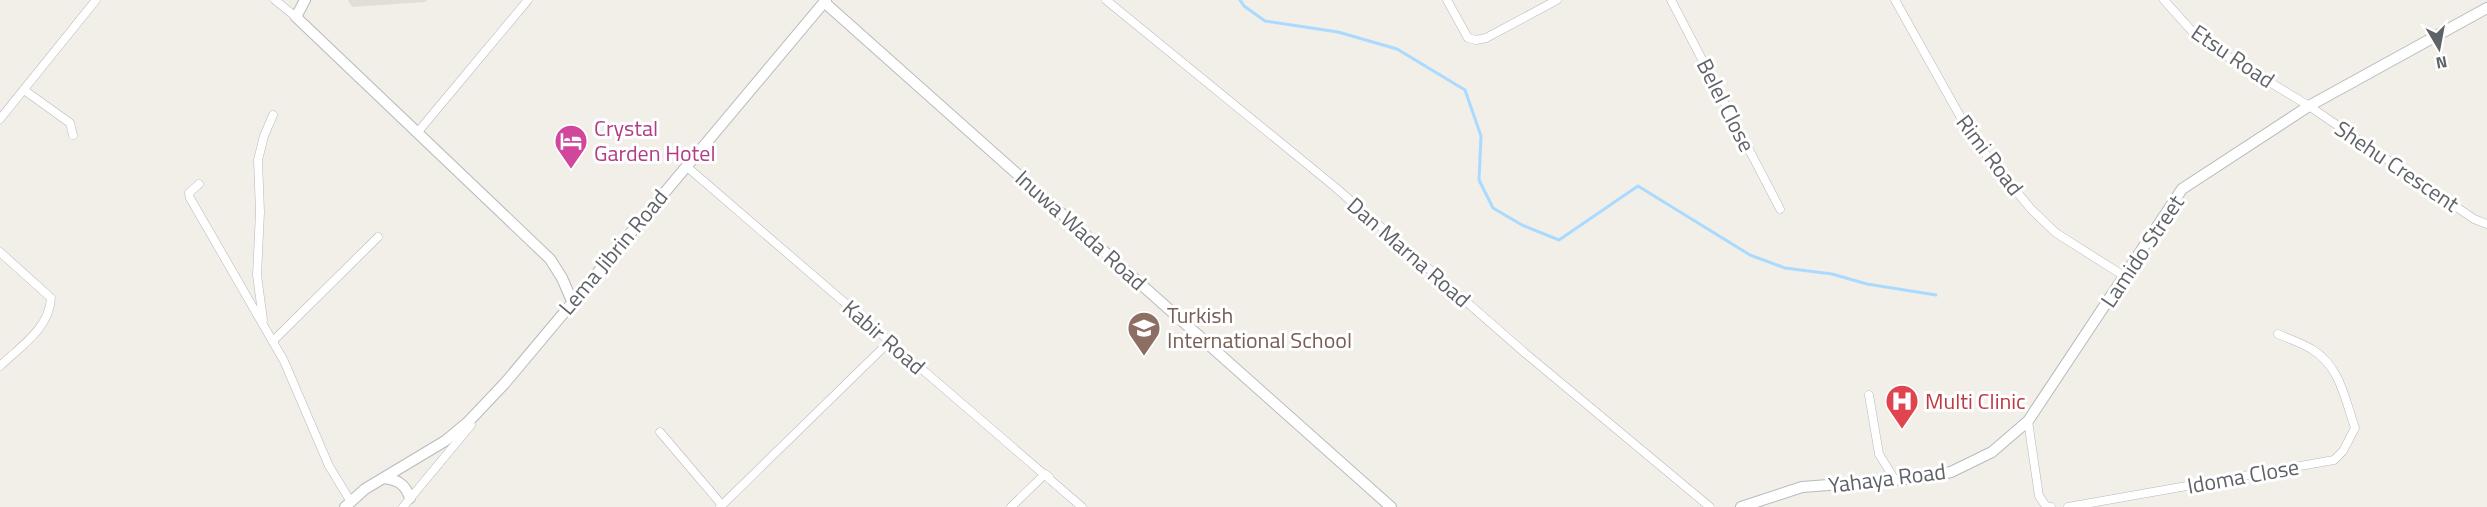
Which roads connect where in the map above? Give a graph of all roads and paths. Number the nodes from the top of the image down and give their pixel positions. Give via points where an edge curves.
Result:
1 (96, 0) edge
2 (275, 0) edge
3 (305, 0) edge
4 (528, 0) edge
5 (1106, 0) edge
6 (1447, 0) edge
7 (1557, 0) edge
8 (1671, 0) edge
9 (1895, 0) edge
10 (2164, 0) edge
11 (825, 1) edge
12 (2487, 8) edge
13 (296, 17) junction
14 (24, 90) junction
15 (2309, 105) junction
16 (273, 115) dead end
17 (0, 119) edge
18 (417, 133) junction
19 (73, 135) dead end
20 (686, 166) junction
21 (199, 184) dead end
22 (1780, 209) dead end
23 (2487, 224) edge
24 (378, 237) dead end
25 (0, 252) edge
26 (2124, 276) junction
27 (572, 301) junction
28 (263, 321) junction
29 (2278, 334) dead end
30 (273, 341) junction
31 (890, 342) junction
32 (0, 366) edge
33 (505, 383) junction
34 (1869, 395) dead end
35 (2044, 397) joint
36 (2028, 421) junction
37 (660, 432) dead end
38 (1045, 474) junction
39 (383, 478) junction
40 (1895, 480) junction
41 (407, 502) edge
42 (348, 504) edge
43 (721, 506) edge
44 (1011, 507) edge
45 (1082, 507) edge
46 (1391, 507) edge
47 (1710, 507) edge
48 (1741, 507) edge
49 (2051, 507) edge
50 (2068, 507) edge

1 - 14 street
2 - 13 street
3 - 13 street
4 - 18 street
5 - 47 street, Dan Marna Road via 1335,187
6 - 7 street via 1468,38 1476,40
8 - 22 street, Belel Close
9 - 26 street, Rimi Road via 1987,156 2055,233
10 - 15 street, Etsu Road via 2199,39
11 - 20 street, Lema Jibrin Road
11 - 46 street, Inuwa Wada Road
12 - 15 street, Lamido Street
13 - 18 street
14 - 17 street
14 - 19 street via 70,123
15 - 23 street, Shehu Crescent via 2474,219
15 - 26 street, Lamido Street via 2182,189
16 - 28 street via 258,160 257,275
18 - 27 street via 550,259
20 - 27 street, Lema Jibrin Road
20 - 31 street, Kabir Road
21 - 28 street via 189,193 190,198 233,277
24 - 30 street
25 - 32 street via 51,298 50,312 42,327
26 - 35 street, Lamido Street
27 - 33 street, Lema Jibrin Road
28 - 30 street
29 - 50 street, Idoma Close via 2312,349 2338,376 2355,428 2334,460
30 - 42 street
31 - 38 street, Kabir Road
31 - 43 street
33 - 39 street via 446,441
33 - 41 street, Lema Jibrin Road
34 - 40 street via 1879,454
35 - 36 street, Yahaya Road
36 - 40 street, Yahaya Road via 1972,464 1951,472
36 - 49 street via 2039,496
37 - 43 street
38 - 44 street
38 - 45 street, Kabir Road
39 - 41 street via 402,484
39 - 42 street
40 - 48 street, Yahaya Road via 1802,487

